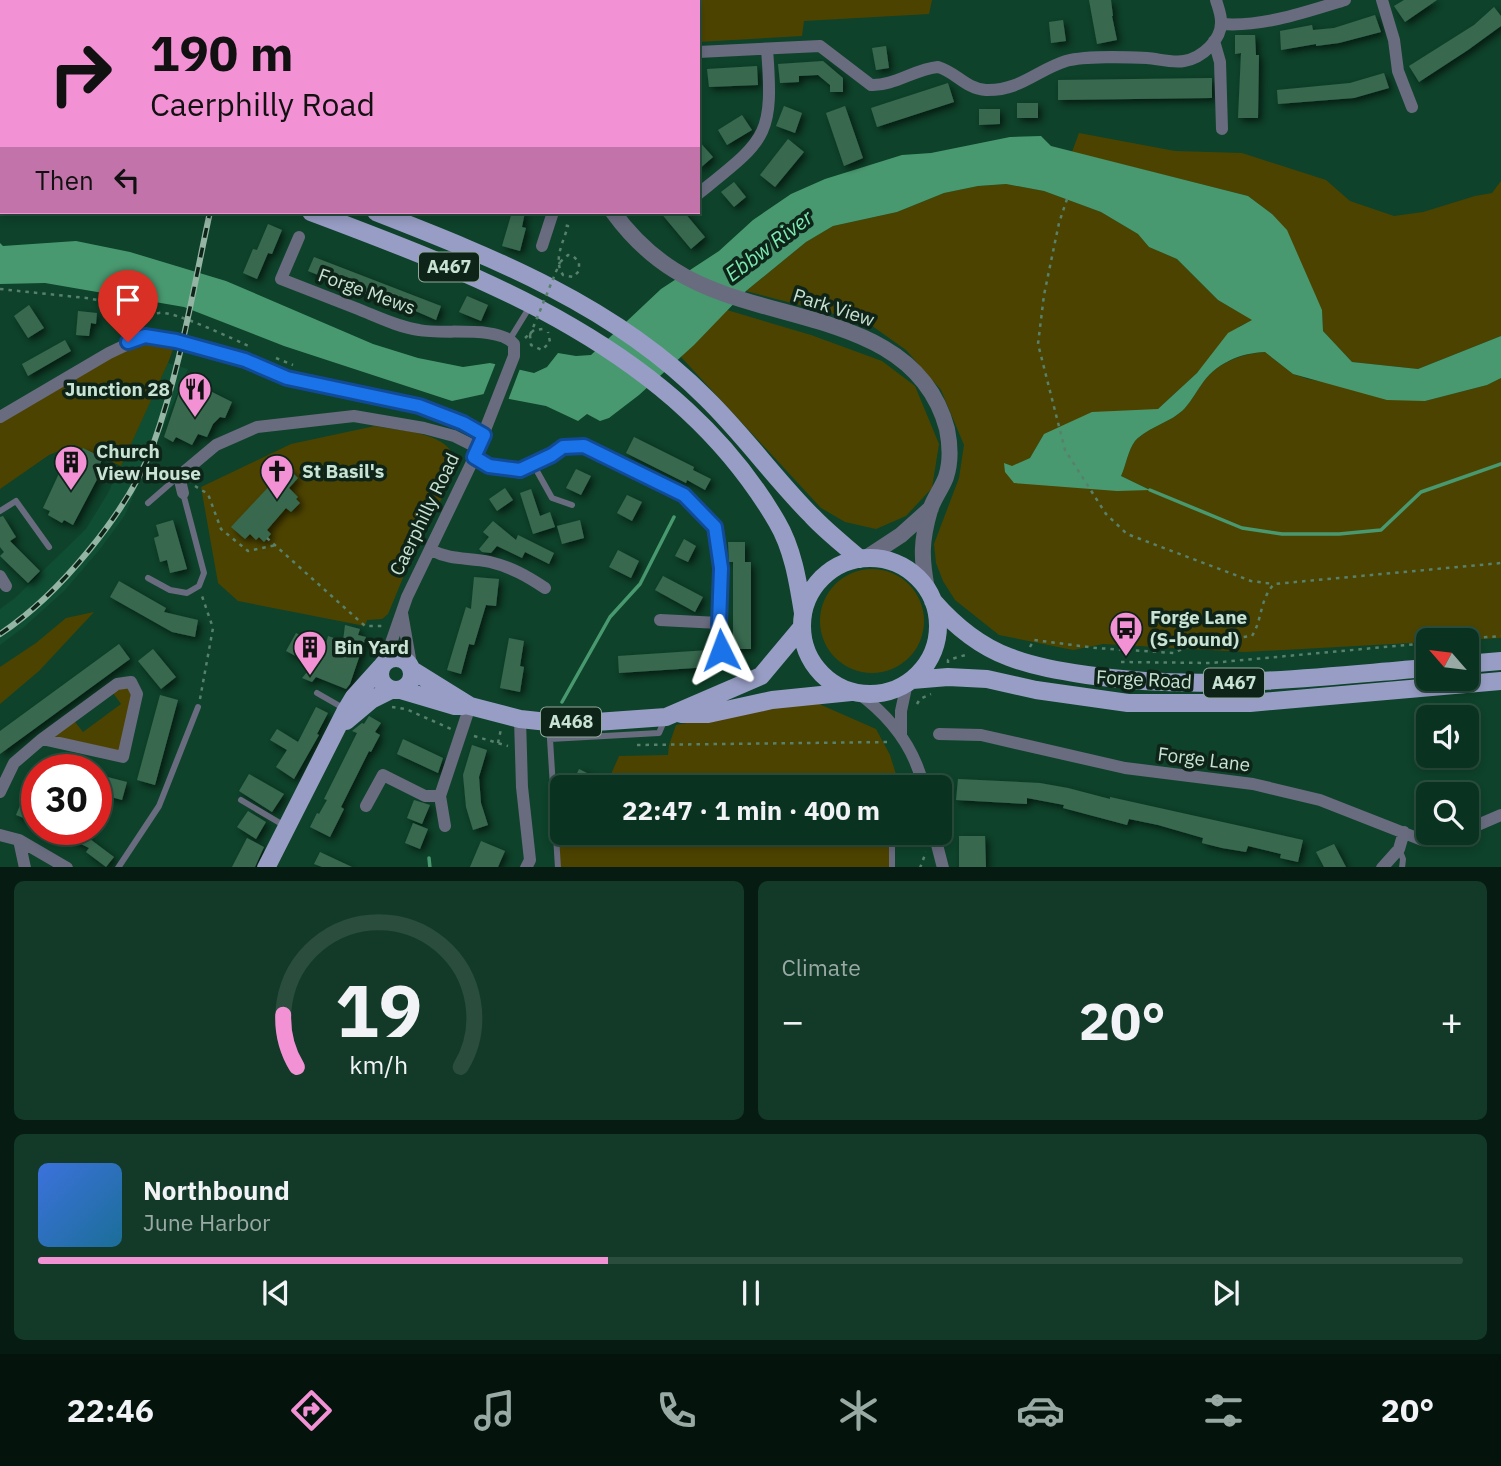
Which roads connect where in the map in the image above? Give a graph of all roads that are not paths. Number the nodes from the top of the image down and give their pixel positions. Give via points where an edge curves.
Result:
1 (1216, 0) edge
2 (1345, 0) edge
3 (1382, 0) edge
4 (1222, 24) junction
5 (1214, 41) junction
6 (767, 48) junction
7 (700, 52) edge
8 (1412, 107) dead end
9 (1222, 129) dead end
10 (700, 192) edge
11 (316, 214) edge
12 (381, 214) edge
13 (552, 214) edge
14 (615, 214) edge
15 (299, 237) dead end
16 (542, 246) dead end
17 (530, 312) junction
18 (510, 339) junction
19 (0, 417) edge
20 (486, 429) junction
21 (476, 453) junction
22 (533, 464) junction
23 (179, 476) junction
24 (183, 493) joint
25 (148, 503) dead end
26 (572, 505) dead end
27 (931, 508) junction
28 (0, 511) edge
29 (49, 547) dead end
30 (431, 550) junction
31 (863, 558) junction
32 (148, 578) dead end
33 (545, 588) dead end
34 (930, 595) junction
35 (402, 612) junction
36 (660, 620) dead end
37 (803, 620) junction
38 (719, 624) junction
39 (721, 650) dead end
40 (1501, 661) edge
41 (1479, 663) edge
42 (383, 665) junction
43 (1416, 668) edge
44 (412, 670) junction
45 (909, 681) junction
46 (1501, 681) edge
47 (396, 690) junction
48 (317, 693) dead end
49 (856, 693) junction
50 (470, 706) junction
51 (198, 707) road end
52 (350, 712) junction
53 (670, 715) junction
54 (511, 721) junction
55 (549, 731) junction
56 (939, 734) dead end
57 (901, 736) junction
58 (42, 739) junction
59 (921, 775) edge
60 (0, 792) edge
61 (440, 796) junction
62 (241, 800) dead end
63 (366, 806) dead end
64 (1501, 815) edge
65 (1479, 824) edge
66 (445, 826) dead end
67 (287, 827) junction
68 (1404, 832) junction
69 (0, 835) edge
70 (1416, 837) edge
71 (19, 840) junction
72 (892, 845) edge
73 (937, 845) edge
74 (1399, 849) junction
75 (25, 867) edge
76 (67, 867) edge
77 (118, 867) edge
78 (266, 867) edge
79 (526, 867) edge
80 (558, 867) edge
81 (892, 867) edge
82 (943, 867) edge
83 (1382, 867) edge
84 (1402, 867) edge

1 - 4 street
2 - 4 street via 1283,17
3 - 8 street via 1398,71
4 - 5 street
5 - 6 street via 1203,54 1184,61 1073,60 1026,82 993,90 971,87 941,67 876,86 820,46
5 - 9 street via 1220,62
6 - 7 street
6 - 10 street via 770,95 761,135 752,149
11 - 17 main road, A467 via 509,293
12 - 31 main road, A467 via 517,270 600,315 705,396 813,517
13 - 16 street
14 - 27 street, Park View via 629,233 675,271 730,296 871,340 910,365 942,414 947,433 950,458 946,477
15 - 18 street, Forge Mews via 281,279 408,328
17 - 18 lane
17 - 37 main road, A467 via 583,331 621,356 689,412 732,458 777,523 791,554
18 - 20 street, Caerphilly Road via 514,356
19 - 20 street via 145,336 245,360 287,378 419,406
20 - 21 street, Caerphilly Road
21 - 22 street via 489,466 508,470
21 - 23 street via 454,436 355,416 257,427 216,445
21 - 30 street, Caerphilly Road
22 - 26 lane via 552,498
22 - 38 street via 563,447 584,446 684,495 715,527 721,568
23 - 24 street
23 - 25 lane
24 - 32 lane via 204,573 199,586 187,593
27 - 31 street, Park View via 901,535
27 - 34 street, Park View via 921,558
28 - 29 lane via 16,501
30 - 33 street via 520,571
30 - 35 street, Caerphilly Road
31 - 34 main road via 900,565 919,578
31 - 37 main road via 823,577 808,599
34 - 43 main road, Forge Road / A467 via 949,620 981,644 1041,668 1152,683 1248,682
34 - 45 main road via 937,614 937,639 928,662
35 - 42 street, Caerphilly Road
35 - 44 street
36 - 38 street
37 - 49 main road via 809,656 817,668 827,679
37 - 53 main road, A468 via 761,676
38 - 39 street
40 - 41 main road
42 - 44 main road via 401,658
42 - 47 main road via 380,679
42 - 52 main road, Caerphilly Road via 354,697
44 - 47 main road via 410,683
44 - 50 main road, A468
45 - 46 main road, Forge Road / A467 via 987,679 1128,703 1250,703
45 - 49 main road via 884,693
45 - 57 street
47 - 50 main road, A468
47 - 52 main road
48 - 52 lane
49 - 53 main road, A468
49 - 57 street via 875,705
50 - 54 main road, A468
50 - 61 street
51 - 77 lane via 159,806
52 - 67 main road, Caerphilly Road
53 - 55 main road, A468
54 - 55 main road, A468
54 - 79 street via 530,860
55 - 80 lane
56 - 68 street, Forge Lane via 981,735 1125,768 1253,784 1320,800
57 - 59 street
58 - 58 street via 123,757 137,694 131,682 117,684
58 - 60 street via 14,764
61 - 63 street via 425,796 383,775
61 - 66 street
62 - 67 lane
64 - 65 street
67 - 78 main road, Caerphilly Road
68 - 70 street, Forge Lane
68 - 74 street
69 - 71 street
71 - 75 street
71 - 76 street
72 - 81 lane
73 - 82 street
74 - 83 street
74 - 84 lane

